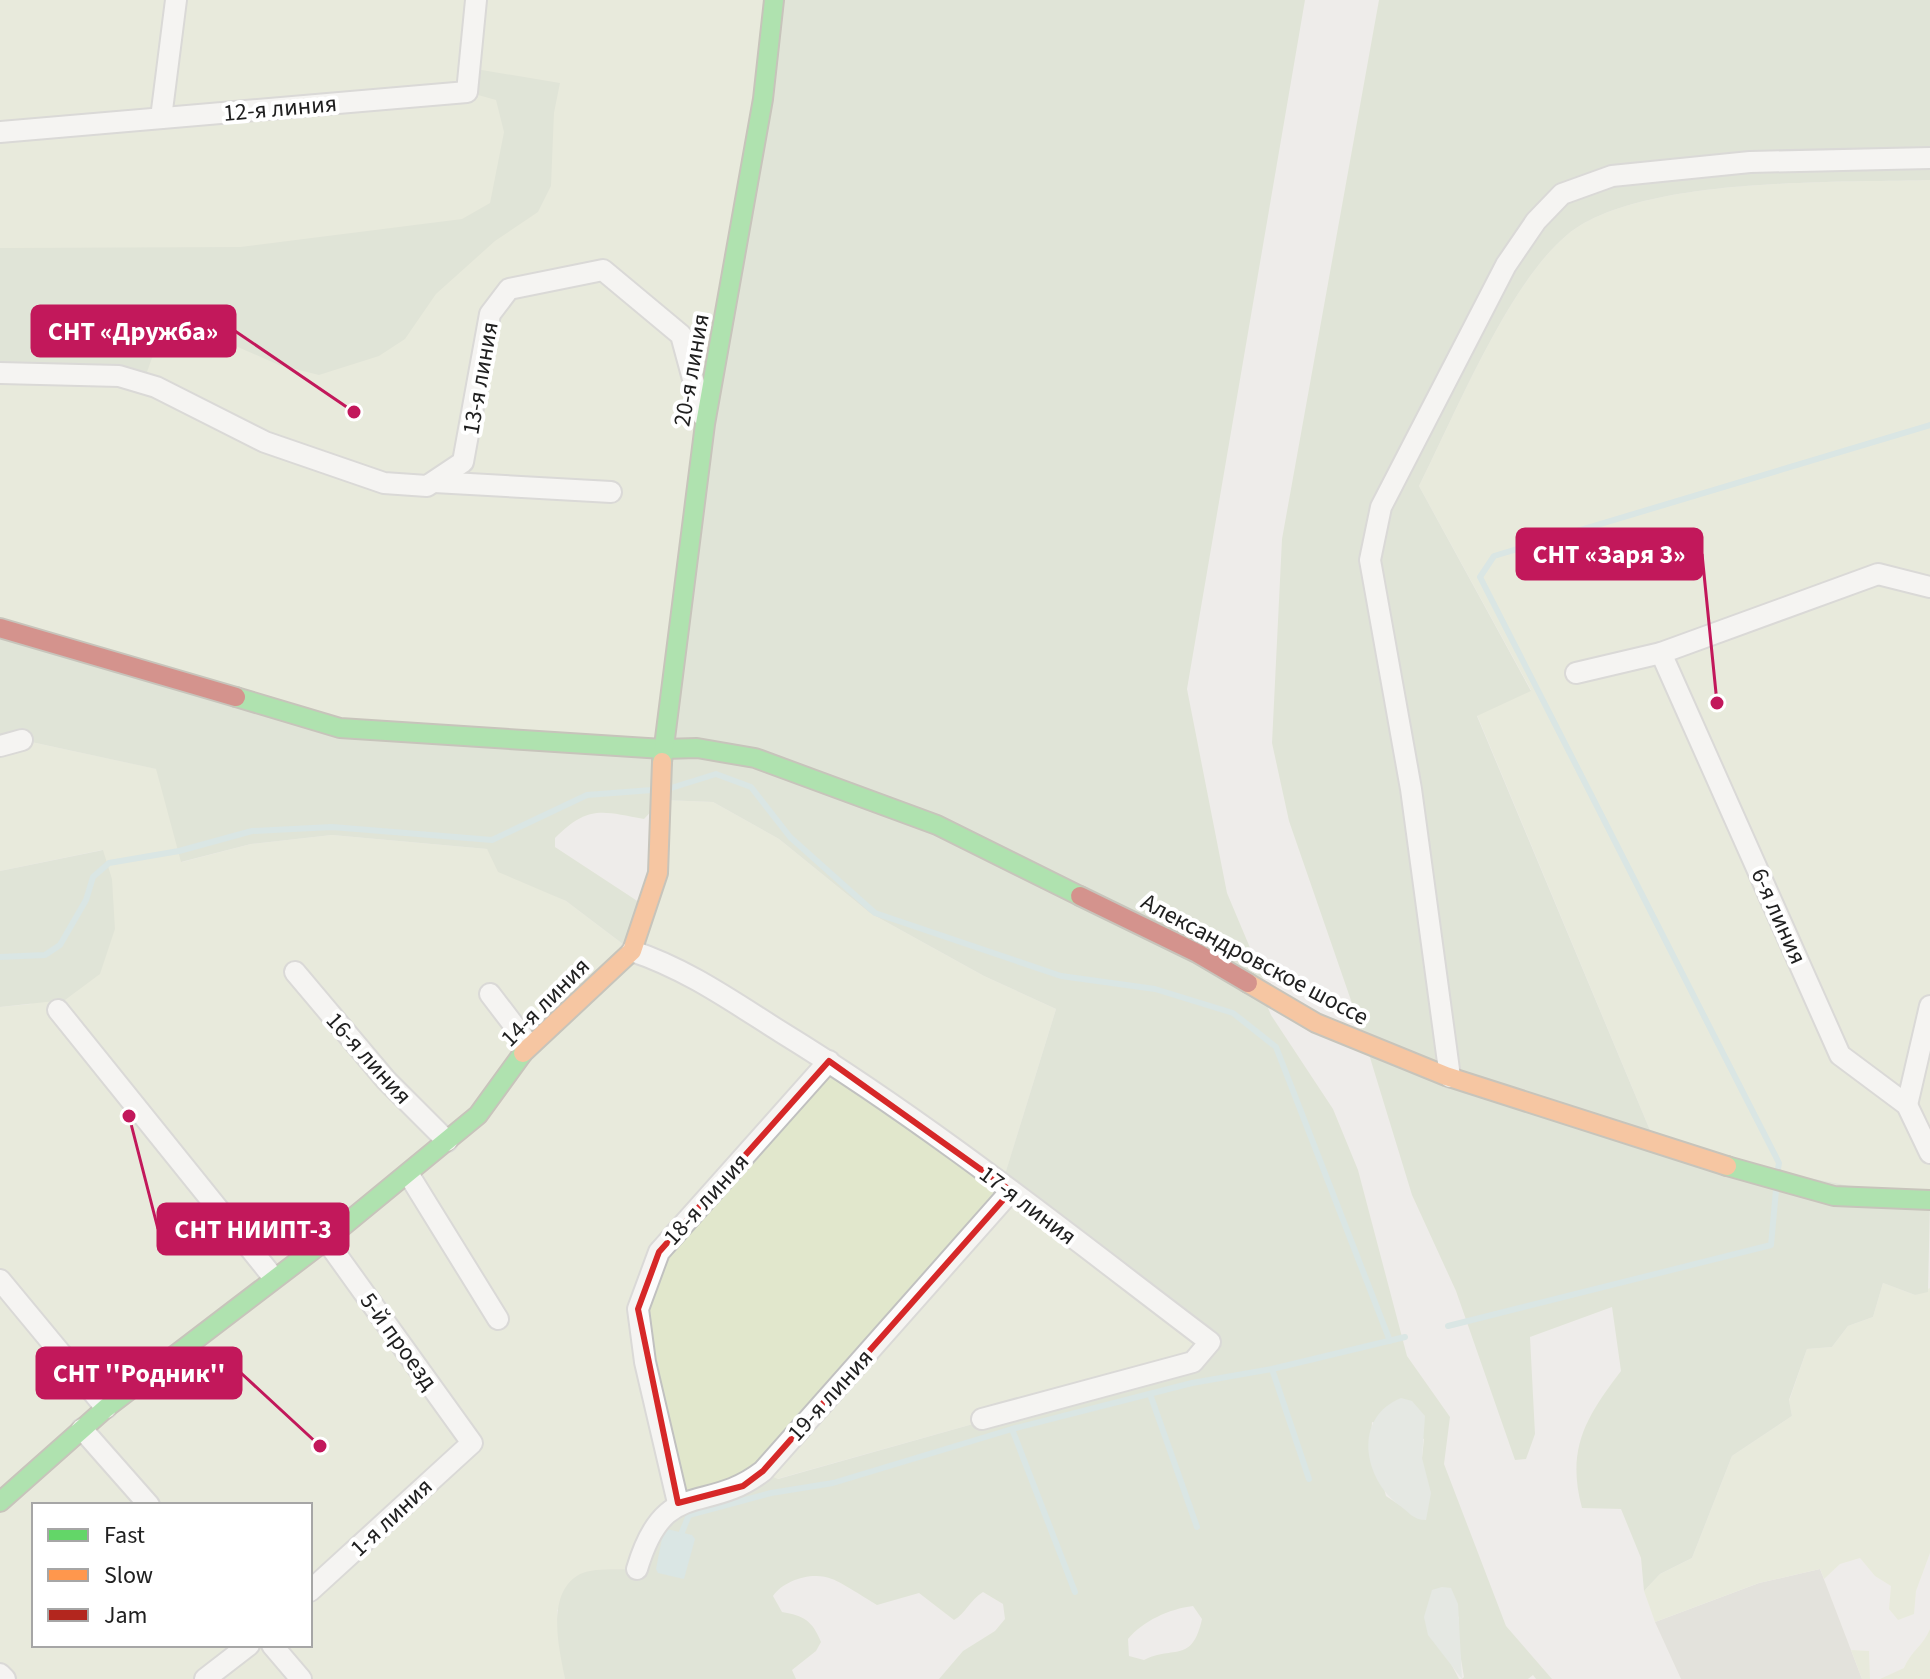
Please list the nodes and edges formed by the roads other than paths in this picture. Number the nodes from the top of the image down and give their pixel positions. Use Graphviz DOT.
graph roads {
  1 [pos="176,0"];
  2 [pos="476,0"];
  3 [pos="774,0"];
  4 [pos="161,118"];
  5 [pos="0,132"];
  6 [pos="1930,158"];
  7 [pos="0,373"];
  8 [pos="705,424"];
  9 [pos="434,482"];
  10 [pos="611,492"];
  11 [pos="1930,587"];
  12 [pos="0,628"];
  13 [pos="1661,653"];
  14 [pos="1576,673"];
  15 [pos="22,740"];
  16 [pos="0,746"];
  17 [pos="663,749"];
  18 [pos="632,951"];
  19 [pos="295,972"];
  20 [pos="490,994"];
  21 [pos="1930,1006"];
  22 [pos="58,1010"];
  23 [pos="529,1045"];
  24 [pos="829,1061"];
  25 [pos="1450,1077"];
  26 [pos="1907,1105"];
  27 [pos="447,1141"];
  28 [pos="1930,1153"];
  29 [pos="409,1175"];
  30 [pos="1011,1191"];
  31 [pos="1930,1200"];
  32 [pos="334,1234"];
  33 [pos="273,1277"];
  34 [pos="0,1280"];
  35 [pos="498,1319"];
  36 [pos="106,1408"];
  37 [pos="982,1419"];
  38 [pos="82,1429"];
  39 [pos="472,1443"];
  40 [pos="0,1502"];
  41 [pos="147,1503"];
  42 [pos="678,1503"];
  43 [pos="637,1569"];
  44 [pos="312,1589"];
  45 [pos="246,1647"];
  46 [pos="274,1647"];
  47 [pos="0,1674"];
  48 [pos="5,1679"];
  49 [pos="205,1679"];
  50 [pos="301,1679"];
  1 -- 4 [label="street"];
  2 -- 4 [label="street, 12-я линия"];
  3 -- 8 [label="street, 20-я линия"];
  4 -- 5 [label="street, 12-я линия"];
  6 -- 25 [label="street"];
  7 -- 9 [label="street"];
  8 -- 9 [label="street, 13-я линия"];
  8 -- 17 [label="street, 20-я линия"];
  9 -- 10 [label="street"];
  11 -- 13 [label="street"];
  12 -- 17 [label="street, Александровское шоссе"];
  13 -- 14 [label="street"];
  13 -- 26 [label="street, 6-я линия"];
  15 -- 16 [label="street"];
  17 -- 18 [label="street, 14-я линия"];
  17 -- 25 [label="street, Александровское шоссе"];
  18 -- 23 [label="street, 14-я линия"];
  18 -- 24 [label="street, 17-я линия"];
  19 -- 27 [label="street, 16-я линия"];
  20 -- 23 [label="street"];
  21 -- 26 [label="street"];
  22 -- 33 [label="street"];
  23 -- 27 [label="street, 14-я линия"];
  24 -- 30 [label="street, 17-я линия"];
  24 -- 42 [label="street, 18-я линия"];
  25 -- 31 [label="street, Александровское шоссе"];
  26 -- 28 [label="street, 6-я линия"];
  27 -- 29 [label="street, 14-я линия"];
  29 -- 32 [label="street, 14-я линия"];
  29 -- 35 [label="street"];
  30 -- 37 [label="street, 17-я линия"];
  30 -- 42 [label="street, 19-я линия"];
  32 -- 33 [label="street, 14-я линия"];
  32 -- 39 [label="street, 5-й проезд"];
  33 -- 36 [label="street, 14-я линия"];
  34 -- 36 [label="street"];
  36 -- 38 [label="street, 14-я линия"];
  38 -- 40 [label="street, 14-я линия"];
  38 -- 41 [label="street"];
  39 -- 44 [label="street, 1-я линия"];
  42 -- 43 [label="street"];
  45 -- 49 [label="street"];
  46 -- 50 [label="street"];
  47 -- 48 [label="street"];
}
